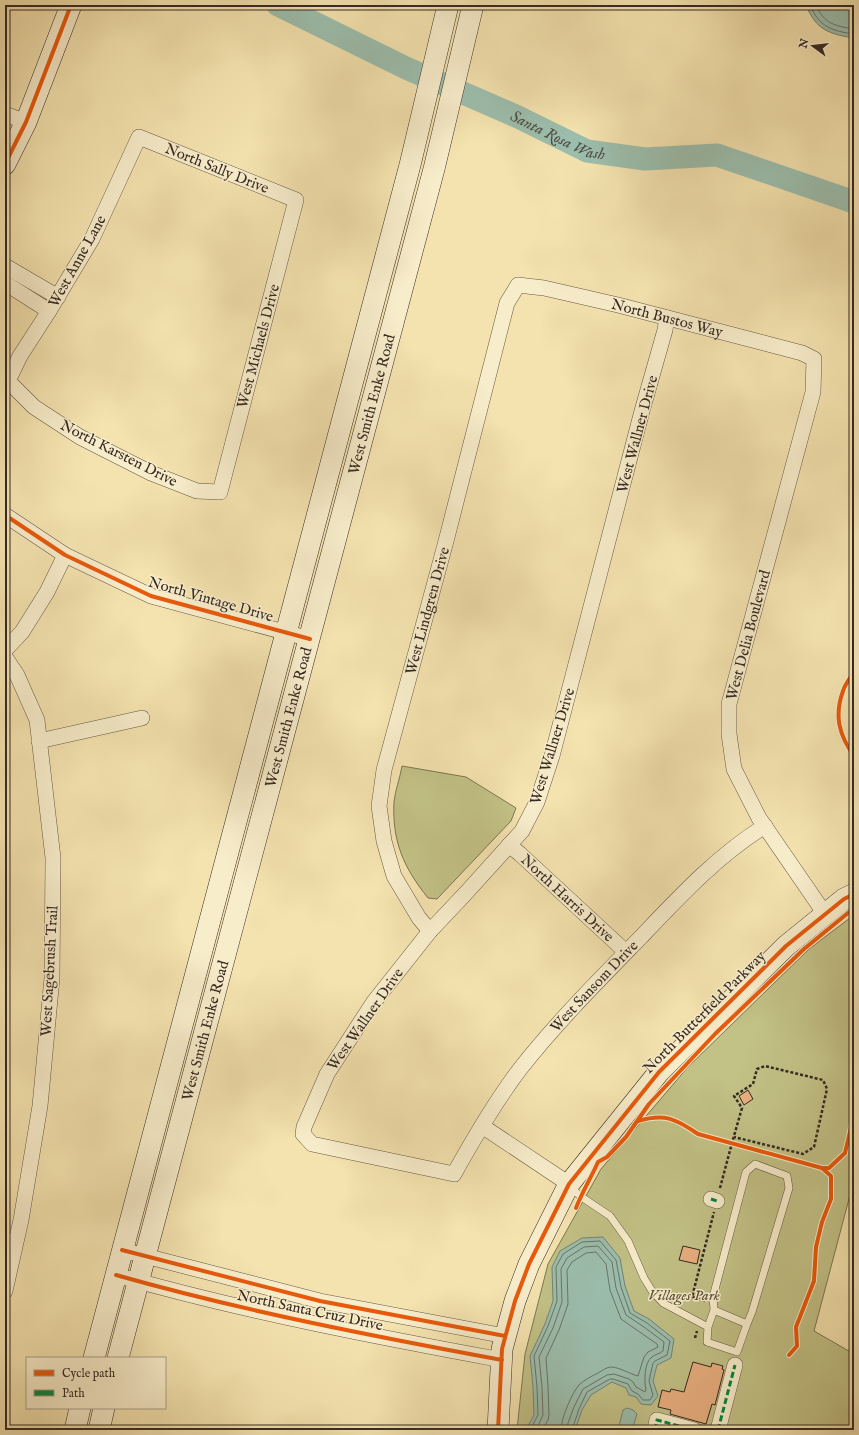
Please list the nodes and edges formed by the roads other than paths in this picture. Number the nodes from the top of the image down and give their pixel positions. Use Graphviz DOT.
graph roads {
  1 [pos="71,5"];
  2 [pos="448,5"];
  3 [pos="473,5"];
  4 [pos="5,114"];
  5 [pos="26,122"];
  6 [pos="139,137"];
  7 [pos="5,164"];
  8 [pos="296,200"];
  9 [pos="5,266"];
  10 [pos="5,283"];
  11 [pos="518,285"];
  12 [pos="58,297"];
  13 [pos="49,311"];
  14 [pos="667,318"];
  15 [pos="814,359"];
  16 [pos="8,381"];
  17 [pos="220,492"];
  18 [pos="5,514"];
  19 [pos="65,555"];
  20 [pos="286,633"];
  21 [pos="310,639"];
  22 [pos="5,650"];
  23 [pos="5,657"];
  24 [pos="142,718"];
  25 [pos="39,741"];
  26 [pos="765,826"];
  27 [pos="509,845"];
  28 [pos="854,894"];
  29 [pos="825,914"];
  30 [pos="430,931"];
  31 [pos="626,952"];
  32 [pos="482,1126"];
  33 [pos="454,1174"];
  34 [pos="569,1184"];
  35 [pos="122,1250"];
  36 [pos="145,1255"];
  37 [pos="116,1276"];
  38 [pos="137,1282"];
  39 [pos="5,1291"];
  40 [pos="714,1310"];
  41 [pos="747,1324"];
  42 [pos="708,1328"];
  43 [pos="505,1336"];
  44 [pos="94,1357"];
  45 [pos="118,1357"];
  46 [pos="502,1360"];
  47 [pos="735,1365"];
  48 [pos="80,1409"];
  49 [pos="104,1409"];
  50 [pos="74,1430"];
  51 [pos="99,1430"];
  52 [pos="498,1430"];
  53 [pos="655,1430"];
  54 [pos="694,1430"];
  55 [pos="718,1430"];
  1 -- 5 [label="street"];
  2 -- 20 [label="street, West Smith Enke Road"];
  3 -- 21 [label="street, West Smith Enke Road"];
  4 -- 5 [label="street"];
  5 -- 7 [label="street"];
  6 -- 8 [label="street, North Sally Drive"];
  6 -- 12 [label="street, West Anne Lane"];
  8 -- 17 [label="street, West Michaels Drive"];
  9 -- 12 [label="street"];
  10 -- 13 [label="street"];
  11 -- 14 [label="street, North Bustos Way"];
  11 -- 30 [label="street, West Lindgren Drive"];
  12 -- 13 [label="street, West Anne Lane"];
  13 -- 16 [label="street, West Anne Lane"];
  14 -- 15 [label="street, North Bustos Way"];
  14 -- 27 [label="street, West Wallner Drive"];
  15 -- 26 [label="street, West Delia Boulevard"];
  16 -- 17 [label="street, North Karsten Drive"];
  18 -- 19 [label="street, North Vintage Drive"];
  19 -- 20 [label="street, North Vintage Drive"];
  19 -- 22 [label="street"];
  20 -- 21 [label="street, North Vintage Drive"];
  20 -- 35 [label="street, West Smith Enke Road"];
  21 -- 36 [label="street, West Smith Enke Road"];
  23 -- 25 [label="street, West Sagebrush Trail"];
  24 -- 25 [label="street"];
  25 -- 39 [label="street, West Sagebrush Trail"];
  26 -- 29 [label="street, West Delia Boulevard"];
  26 -- 31 [label="street, West Sansom Drive"];
  27 -- 30 [label="street, West Wallner Drive"];
  27 -- 31 [label="street, North Harris Drive"];
  28 -- 29 [label="street, North Butterfield Parkway"];
  29 -- 34 [label="street, North Butterfield Parkway"];
  30 -- 33 [label="street, West Wallner Drive"];
  31 -- 32 [label="street, West Sansom Drive"];
  32 -- 33 [label="street, West Sansom Drive"];
  32 -- 34 [label="street"];
  34 -- 42 [label="lane"];
  34 -- 43 [label="street, North Butterfield Parkway"];
  35 -- 36 [label="street, North Santa Cruz Drive"];
  35 -- 37 [label="street, West Smith Enke Road"];
  36 -- 38 [label="street, West Smith Enke Road"];
  36 -- 43 [label="street, North Santa Cruz Drive"];
  37 -- 38 [label="street, North Santa Cruz Drive"];
  37 -- 44 [label="street, West Smith Enke Road"];
  38 -- 45 [label="street, West Smith Enke Road"];
  38 -- 46 [label="street, North Santa Cruz Drive"];
  40 -- 41 [label="lane"];
  40 -- 41 [label="lane"];
  40 -- 42 [label="lane"];
  41 -- 42 [label="lane"];
  43 -- 46 [label="street, North Butterfield Parkway"];
  46 -- 52 [label="street, North Butterfield Parkway"];
  47 -- 55 [label="street"];
  48 -- 50 [label="street"];
  49 -- 51 [label="street"];
  53 -- 54 [label="street"];
}
